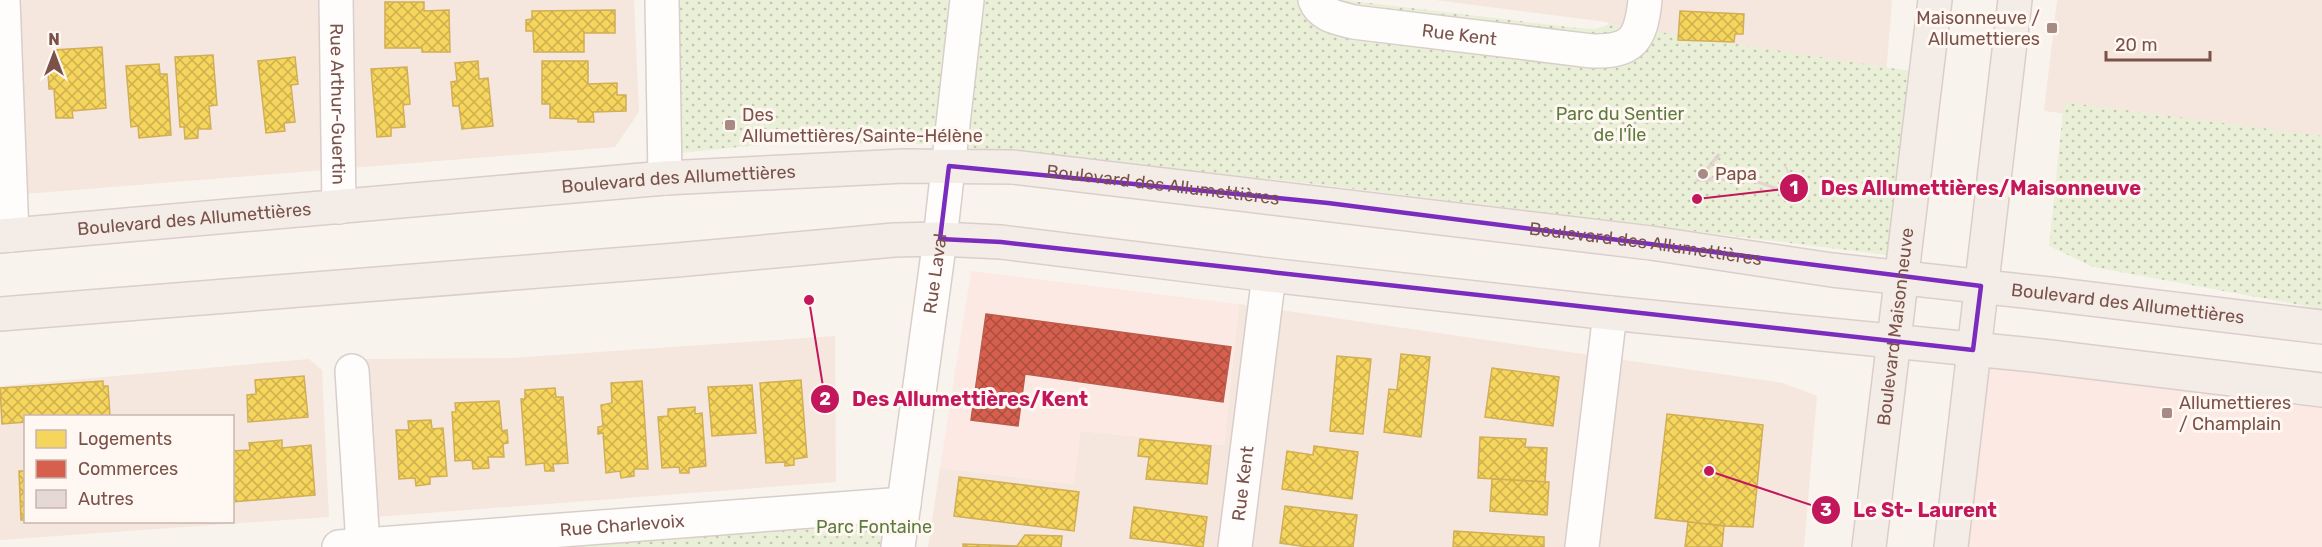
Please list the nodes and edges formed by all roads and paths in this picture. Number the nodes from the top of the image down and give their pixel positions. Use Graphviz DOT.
graph roads {
  1 [pos="3,0"];
  2 [pos="336,0"];
  3 [pos="662,0"];
  4 [pos="967,0"];
  5 [pos="1315,0"];
  6 [pos="1645,0"];
  7 [pos="1935,0"];
  8 [pos="2015,0"];
  9 [pos="949,166"];
  10 [pos="665,178"];
  11 [pos="339,207"];
  12 [pos="6,235"];
  13 [pos="940,239"];
  14 [pos="1269,275"];
  15 [pos="1903,277"];
  16 [pos="1981,286"];
  17 [pos="1610,313"];
  18 [pos="0,314"];
  19 [pos="2322,327"];
  20 [pos="1895,342"];
  21 [pos="1973,350"];
  22 [pos="352,371"];
  23 [pos="2322,390"];
  24 [pos="904,504"];
  25 [pos="351,546"];
  26 [pos="898,547"];
  27 [pos="1235,547"];
  28 [pos="1582,547"];
  29 [pos="1869,547"];
  30 [pos="1951,547"];
  1 -- 12 [label="street"];
  2 -- 11 [label="street, Rue Arthur-Guertin"];
  3 -- 10 [label="street"];
  4 -- 9 [label="street, Rue Laval"];
  5 -- 6 [label="street, Rue Kent"];
  7 -- 15 [label="main road, Boulevard Maisonneuve"];
  8 -- 16 [label="main road"];
  9 -- 10 [label="main road, Boulevard des Allumettières"];
  9 -- 13 [label="street, Rue Laval"];
  9 -- 15 [label="main road, Boulevard des Allumettières"];
  10 -- 11 [label="main road, Boulevard des Allumettières"];
  11 -- 12 [label="main road, Boulevard des Allumettières"];
  13 -- 14 [label="main road"];
  13 -- 18 [label="main road"];
  13 -- 24 [label="street, Rue Laval"];
  14 -- 17 [label="main road"];
  14 -- 27 [label="street, Rue Kent"];
  15 -- 16 [label="main road, Boulevard des Allumettières"];
  15 -- 20 [label="main road, Boulevard Maisonneuve"];
  16 -- 19 [label="main road, Boulevard des Allumettières"];
  16 -- 21 [label="main road"];
  17 -- 20 [label="main road"];
  17 -- 28 [label="street"];
  20 -- 21 [label="main road"];
  20 -- 29 [label="main road, Boulevard Maisonneuve"];
  21 -- 23 [label="main road"];
  21 -- 30 [label="main road"];
  22 -- 25 [label="street"];
  24 -- 25 [label="street, Rue Charlevoix"];
  24 -- 26 [label="street, Rue Laval"];
}
